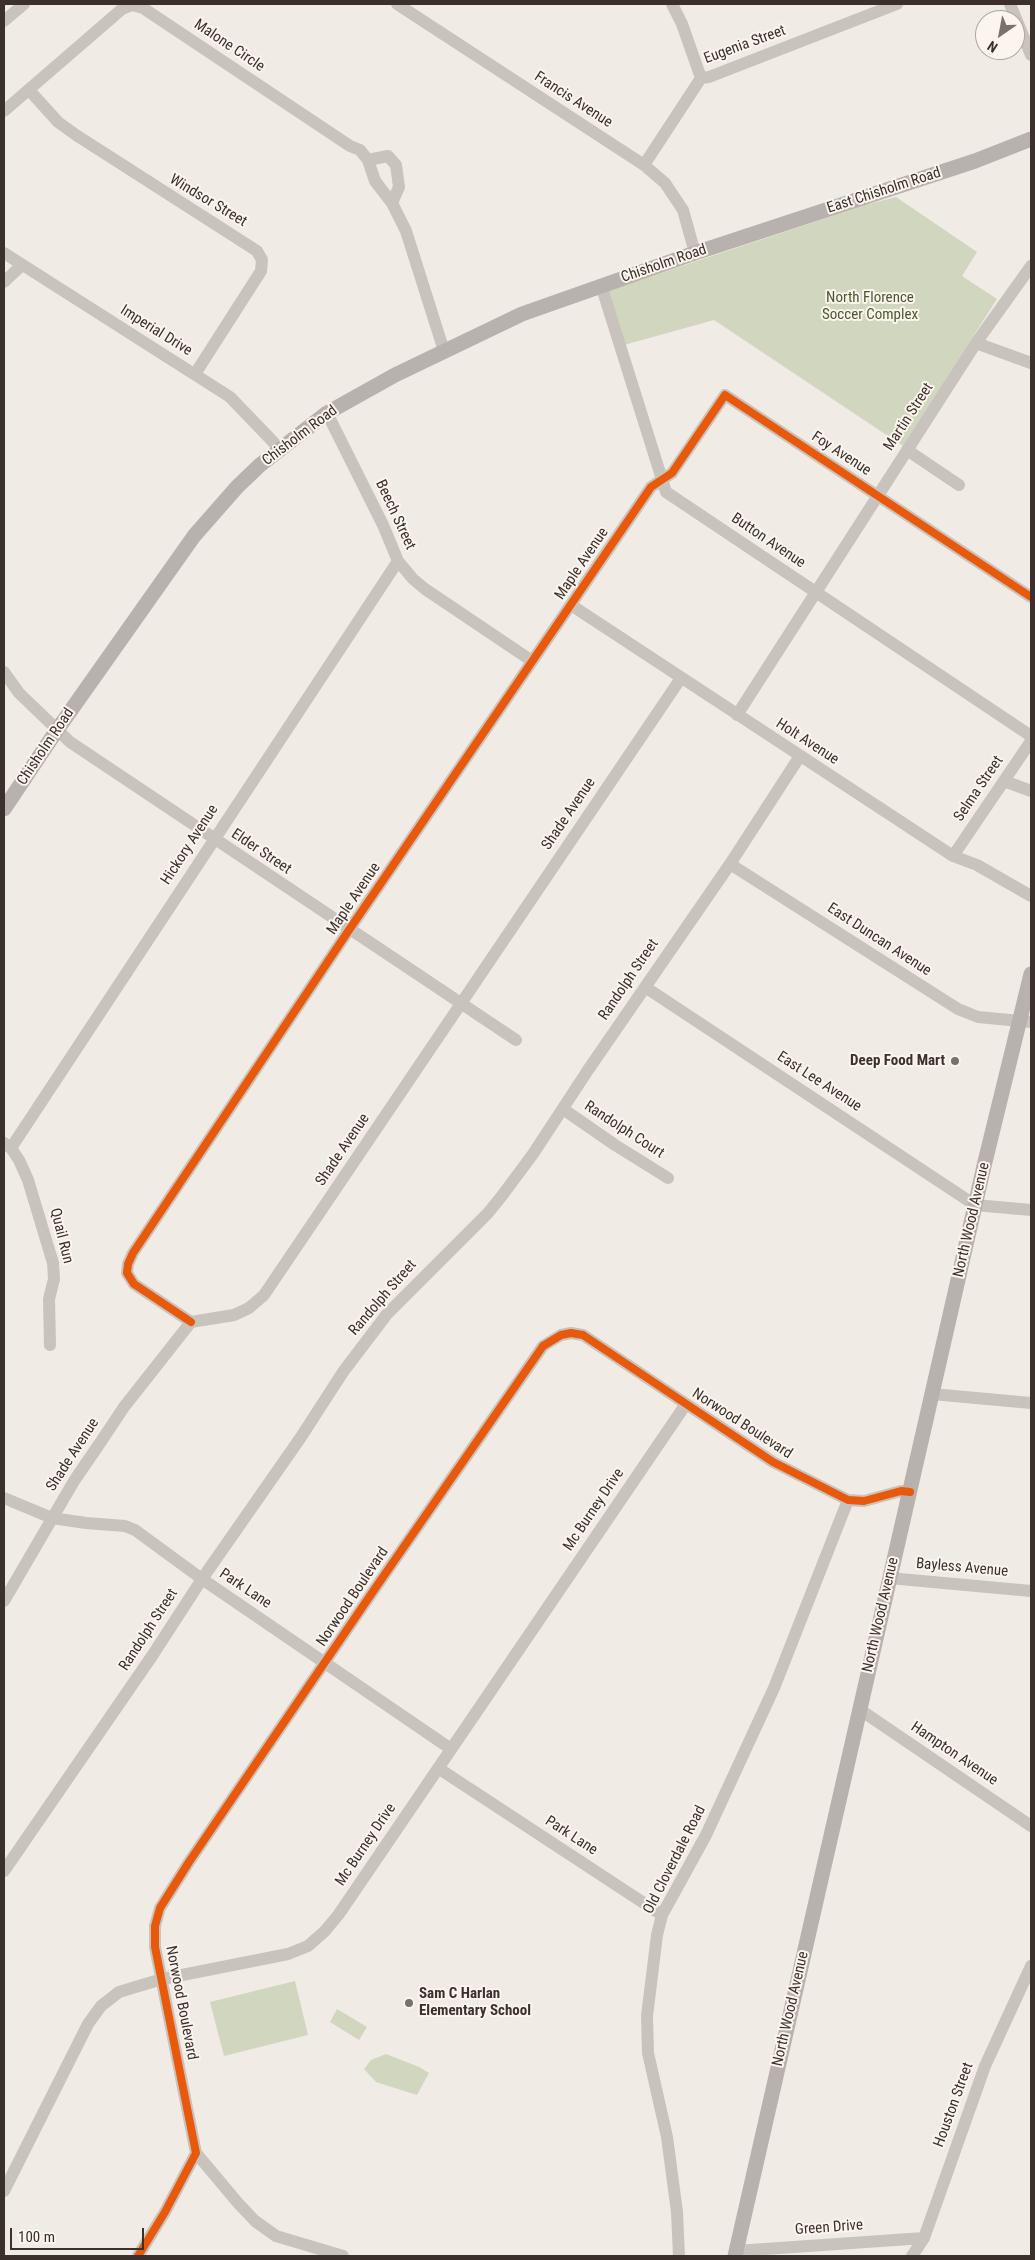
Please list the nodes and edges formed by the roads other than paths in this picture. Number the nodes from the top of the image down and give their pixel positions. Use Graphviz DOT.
graph roads {
  1 [pos="24,4"];
  2 [pos="397,4"];
  3 [pos="672,4"];
  4 [pos="898,4"];
  5 [pos="1010,4"];
  6 [pos="4,21"];
  7 [pos="1031,55"];
  8 [pos="701,78"];
  9 [pos="30,91"];
  10 [pos="4,111"];
  11 [pos="1031,139"];
  12 [pos="368,160"];
  13 [pos="644,165"];
  14 [pos="392,203"];
  15 [pos="735,240"];
  16 [pos="695,252"];
  17 [pos="4,253"];
  18 [pos="22,265"];
  19 [pos="1031,266"];
  20 [pos="4,282"];
  21 [pos="601,285"];
  22 [pos="976,343"];
  23 [pos="444,352"];
  24 [pos="1031,363"];
  25 [pos="195,374"];
  26 [pos="327,413"];
  27 [pos="280,448"];
  28 [pos="907,450"];
  29 [pos="661,480"];
  30 [pos="959,485"];
  31 [pos="878,494"];
  32 [pos="398,561"];
  33 [pos="815,592"];
  34 [pos="1031,597"];
  35 [pos="571,605"];
  36 [pos="532,661"];
  37 [pos="4,672"];
  38 [pos="681,678"];
  39 [pos="737,715"];
  40 [pos="57,730"];
  41 [pos="1031,736"];
  42 [pos="1031,741"];
  43 [pos="800,756"];
  44 [pos="1004,781"];
  45 [pos="1031,791"];
  46 [pos="4,809"];
  47 [pos="213,839"];
  48 [pos="954,856"];
  49 [pos="730,864"];
  50 [pos="1031,896"];
  51 [pos="349,930"];
  52 [pos="1031,974"];
  53 [pos="645,987"];
  54 [pos="462,1004"];
  55 [pos="1025,1022"];
  56 [pos="516,1040"];
  57 [pos="563,1109"];
  58 [pos="7,1145"];
  59 [pos="668,1178"];
  60 [pos="976,1205"];
  61 [pos="1031,1210"];
  62 [pos="191,1322"];
  63 [pos="50,1345"];
  64 [pos="932,1394"];
  65 [pos="1031,1403"];
  66 [pos="686,1404"];
  67 [pos="910,1492"];
  68 [pos="4,1498"];
  69 [pos="848,1500"];
  70 [pos="52,1518"];
  71 [pos="889,1578"];
  72 [pos="202,1579"];
  73 [pos="1031,1591"];
  74 [pos="4,1601"];
  75 [pos="325,1662"];
  76 [pos="859,1709"];
  77 [pos="451,1749"];
  78 [pos="438,1768"];
  79 [pos="1031,1826"];
  80 [pos="4,1871"];
  81 [pos="662,1915"];
  82 [pos="1031,1966"];
  83 [pos="162,1979"];
  84 [pos="196,2153"];
  85 [pos="4,2191"];
  86 [pos="924,2238"];
  87 [pos="736,2254"];
  88 [pos="138,2256"];
  89 [pos="343,2256"];
  90 [pos="679,2256"];
  91 [pos="912,2256"];
  1 -- 6 [label="street"];
  2 -- 13 [label="street, Francis Avenue"];
  3 -- 8 [label="street"];
  4 -- 8 [label="street, Eugenia Street"];
  5 -- 7 [label="street"];
  8 -- 13 [label="street, Eugenia Street"];
  9 -- 10 [label="street, Malone Circle"];
  9 -- 12 [label="street, Malone Circle"];
  9 -- 25 [label="street, Windsor Street"];
  11 -- 15 [label="main road, East Chisholm Road"];
  12 -- 14 [label="street, Malone Circle"];
  12 -- 14 [label="street"];
  13 -- 16 [label="street, Francis Avenue"];
  14 -- 23 [label="street, Malone Circle"];
  15 -- 16 [label="main road, Chisholm Road"];
  16 -- 21 [label="main road, Chisholm Road"];
  17 -- 18 [label="street, Imperial Drive"];
  18 -- 20 [label="street"];
  18 -- 25 [label="street, Imperial Drive"];
  19 -- 22 [label="street, Martin Street"];
  21 -- 23 [label="main road, Chisholm Road"];
  21 -- 29 [label="street, Button Avenue"];
  22 -- 24 [label="street"];
  22 -- 28 [label="street, Martin Street"];
  23 -- 26 [label="main road, Chisholm Road"];
  25 -- 27 [label="street, Imperial Drive"];
  26 -- 27 [label="main road, Chisholm Road"];
  26 -- 32 [label="street, Beech Street"];
  27 -- 40 [label="main road, Chisholm Road"];
  28 -- 30 [label="street"];
  28 -- 31 [label="street, Martin Street"];
  29 -- 31 [label="street, Foy Avenue"];
  29 -- 33 [label="street, Button Avenue"];
  29 -- 35 [label="street, Maple Avenue"];
  31 -- 33 [label="street, Martin Street"];
  31 -- 34 [label="street, Foy Avenue"];
  32 -- 36 [label="street, Beech Street"];
  32 -- 47 [label="street, Hickory Avenue"];
  33 -- 39 [label="street, Martin Street"];
  33 -- 41 [label="street, Button Avenue"];
  35 -- 36 [label="street, Maple Avenue"];
  35 -- 38 [label="street, Holt Avenue"];
  36 -- 51 [label="street, Maple Avenue"];
  37 -- 40 [label="street, Elder Street"];
  38 -- 39 [label="street, Holt Avenue"];
  38 -- 54 [label="street, Shade Avenue"];
  39 -- 43 [label="street, Holt Avenue"];
  40 -- 46 [label="main road, Chisholm Road"];
  40 -- 47 [label="street, Elder Street"];
  42 -- 44 [label="street, Selma Street"];
  43 -- 48 [label="street, Holt Avenue"];
  43 -- 49 [label="street, Randolph Street"];
  44 -- 45 [label="street"];
  44 -- 48 [label="street, Selma Street"];
  47 -- 51 [label="street, Elder Street"];
  47 -- 58 [label="street, Hickory Avenue"];
  48 -- 50 [label="street, Holt Avenue"];
  49 -- 53 [label="street, Randolph Street"];
  49 -- 55 [label="street, East Duncan Avenue"];
  51 -- 54 [label="street, Elder Street"];
  51 -- 62 [label="street, Maple Avenue"];
  52 -- 55 [label="main road, North Wood Avenue"];
  53 -- 57 [label="street, Randolph Street"];
  53 -- 60 [label="street, East Lee Avenue"];
  54 -- 56 [label="street, Elder Street"];
  54 -- 62 [label="street, Shade Avenue"];
  55 -- 60 [label="main road, North Wood Avenue"];
  57 -- 59 [label="street, Randolph Court"];
  57 -- 72 [label="street, Randolph Street"];
  58 -- 63 [label="street, Quail Run"];
  60 -- 61 [label="street"];
  60 -- 64 [label="main road, North Wood Avenue"];
  62 -- 70 [label="street, Shade Avenue"];
  64 -- 65 [label="street"];
  64 -- 67 [label="main road, North Wood Avenue"];
  66 -- 69 [label="street, Norwood Boulevard"];
  66 -- 75 [label="street, Norwood Boulevard"];
  66 -- 77 [label="street, Mc Burney Drive"];
  67 -- 69 [label="street"];
  67 -- 71 [label="main road, North Wood Avenue"];
  68 -- 70 [label="street, Park Lane"];
  69 -- 81 [label="street, Old Cloverdale Road"];
  70 -- 72 [label="street, Park Lane"];
  70 -- 74 [label="street, Shade Avenue"];
  71 -- 73 [label="street, Bayless Avenue"];
  71 -- 76 [label="main road, North Wood Avenue"];
  72 -- 75 [label="street, Park Lane"];
  72 -- 80 [label="street, Randolph Street"];
  75 -- 77 [label="street, Park Lane"];
  75 -- 83 [label="street, Norwood Boulevard"];
  76 -- 79 [label="street, Hampton Avenue"];
  76 -- 87 [label="main road, North Wood Avenue"];
  77 -- 78 [label="street, Mc Burney Drive"];
  78 -- 81 [label="street, Park Lane"];
  78 -- 83 [label="street, Mc Burney Drive"];
  81 -- 90 [label="street, Old Cloverdale Road"];
  82 -- 86 [label="street, Houston Street"];
  83 -- 84 [label="street, Norwood Boulevard"];
  83 -- 85 [label="street, Mc Burney Drive"];
  84 -- 88 [label="street"];
  84 -- 89 [label="street"];
  86 -- 87 [label="street, Green Drive"];
  86 -- 91 [label="street, Houston Street"];
}
